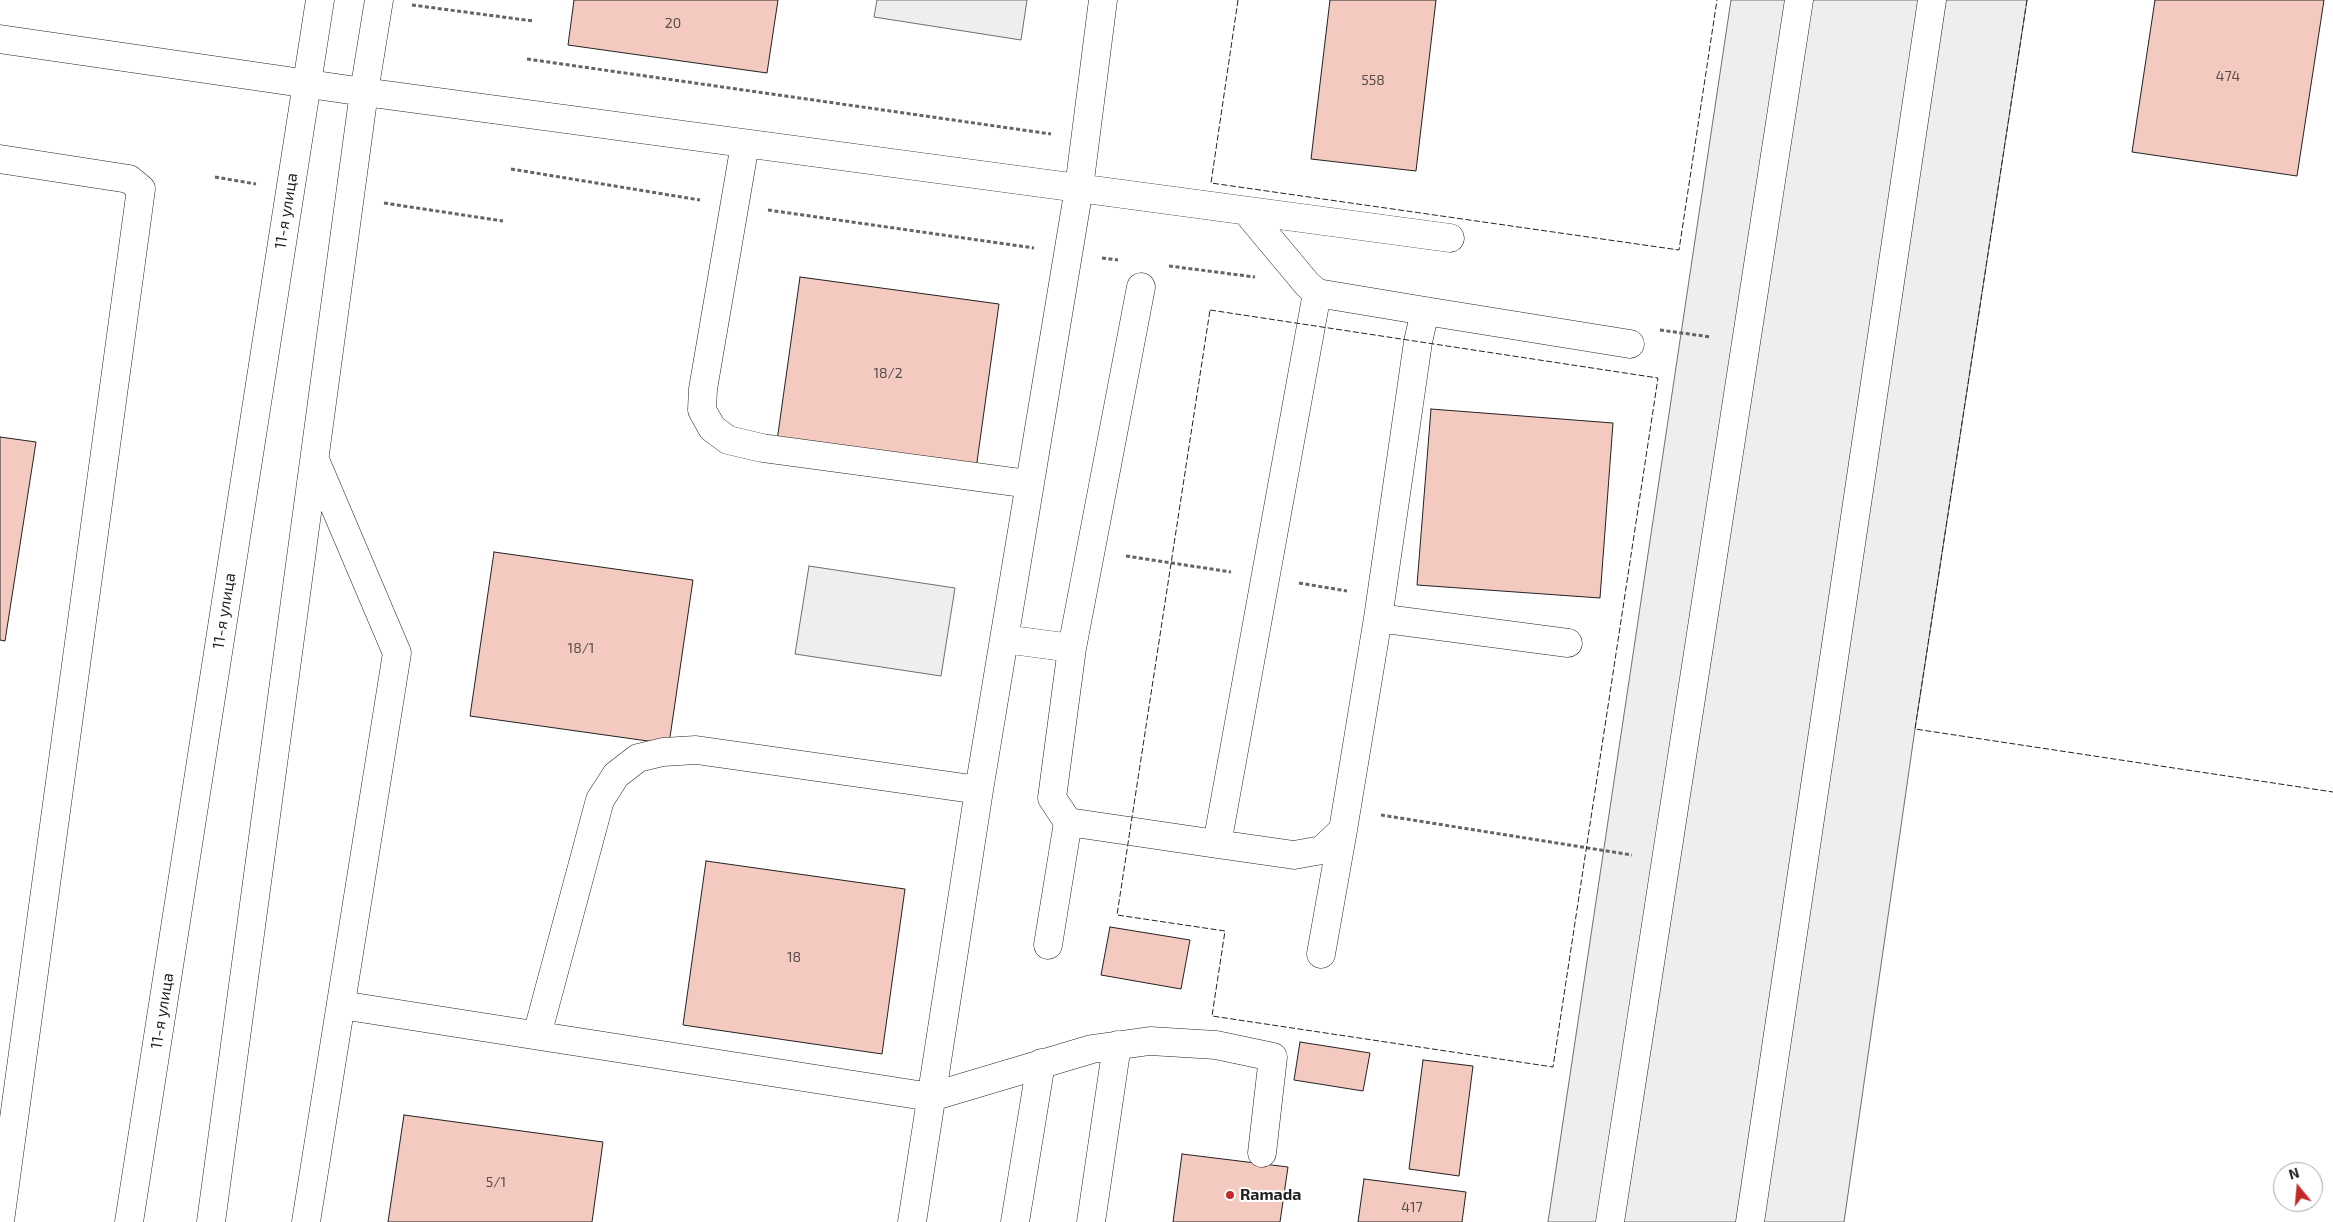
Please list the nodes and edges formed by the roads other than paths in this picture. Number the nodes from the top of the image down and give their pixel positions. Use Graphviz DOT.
graph roads {
  1 [pos="320,0"];
  2 [pos="1103,0"];
  3 [pos="1798,0"];
  4 [pos="1932,0"];
  5 [pos="379,1"];
  6 [pos="0,39"];
  7 [pos="307,83"];
  8 [pos="364,92"];
  9 [pos="745,144"];
  10 [pos="0,159"];
  11 [pos="1079,188"];
  12 [pos="1246,211"];
  13 [pos="1450,238"];
  14 [pos="1141,286"];
  15 [pos="1317,293"];
  16 [pos="1425,311"];
  17 [pos="1630,344"];
  18 [pos="314,459"];
  19 [pos="1029,484"];
  20 [pos="1378,618"];
  21 [pos="1004,639"];
  22 [pos="1568,643"];
  23 [pos="1072,648"];
  24 [pos="979,790"];
  25 [pos="1344,819"];
  26 [pos="1068,822"];
  27 [pos="1217,844"];
  28 [pos="1048,945"];
  29 [pos="1322,954"];
  30 [pos="341,1005"];
  31 [pos="536,1035"];
  32 [pos="1117,1046"];
  33 [pos="1040,1063"];
  34 [pos="931,1097"];
  35 [pos="1262,1153"];
  36 [pos="0,1221"];
  37 [pos="130,1222"];
  38 [pos="212,1222"];
  39 [pos="306,1222"];
  40 [pos="912,1222"];
  41 [pos="1015,1222"];
  42 [pos="1091,1222"];
  43 [pos="1610,1222"];
  44 [pos="1750,1222"];
  1 -- 7 [label="street, 11-я улица"];
  2 -- 11 [label="street"];
  3 -- 43 [label="street"];
  4 -- 44 [label="street"];
  5 -- 8 [label="street"];
  6 -- 7 [label="street"];
  7 -- 8 [label="street"];
  7 -- 37 [label="street, 11-я улица"];
  8 -- 9 [label="street"];
  8 -- 18 [label="street"];
  9 -- 11 [label="street"];
  9 -- 19 [label="street"];
  10 -- 36 [label="street"];
  11 -- 12 [label="street"];
  11 -- 19 [label="street"];
  12 -- 13 [label="street"];
  12 -- 15 [label="street"];
  14 -- 23 [label="street"];
  15 -- 16 [label="street"];
  15 -- 27 [label="street"];
  16 -- 17 [label="street"];
  16 -- 20 [label="street"];
  18 -- 30 [label="street"];
  18 -- 38 [label="street"];
  19 -- 21 [label="street"];
  20 -- 22 [label="street"];
  20 -- 25 [label="street"];
  21 -- 23 [label="street"];
  21 -- 24 [label="street"];
  23 -- 26 [label="street"];
  24 -- 31 [label="street"];
  24 -- 34 [label="street"];
  25 -- 27 [label="street"];
  25 -- 29 [label="street"];
  26 -- 27 [label="street"];
  26 -- 28 [label="street"];
  30 -- 31 [label="street"];
  30 -- 39 [label="street"];
  31 -- 34 [label="street"];
  32 -- 33 [label="street"];
  32 -- 35 [label="street"];
  32 -- 42 [label="street"];
  33 -- 34 [label="street"];
  33 -- 41 [label="street"];
  34 -- 40 [label="street"];
}
